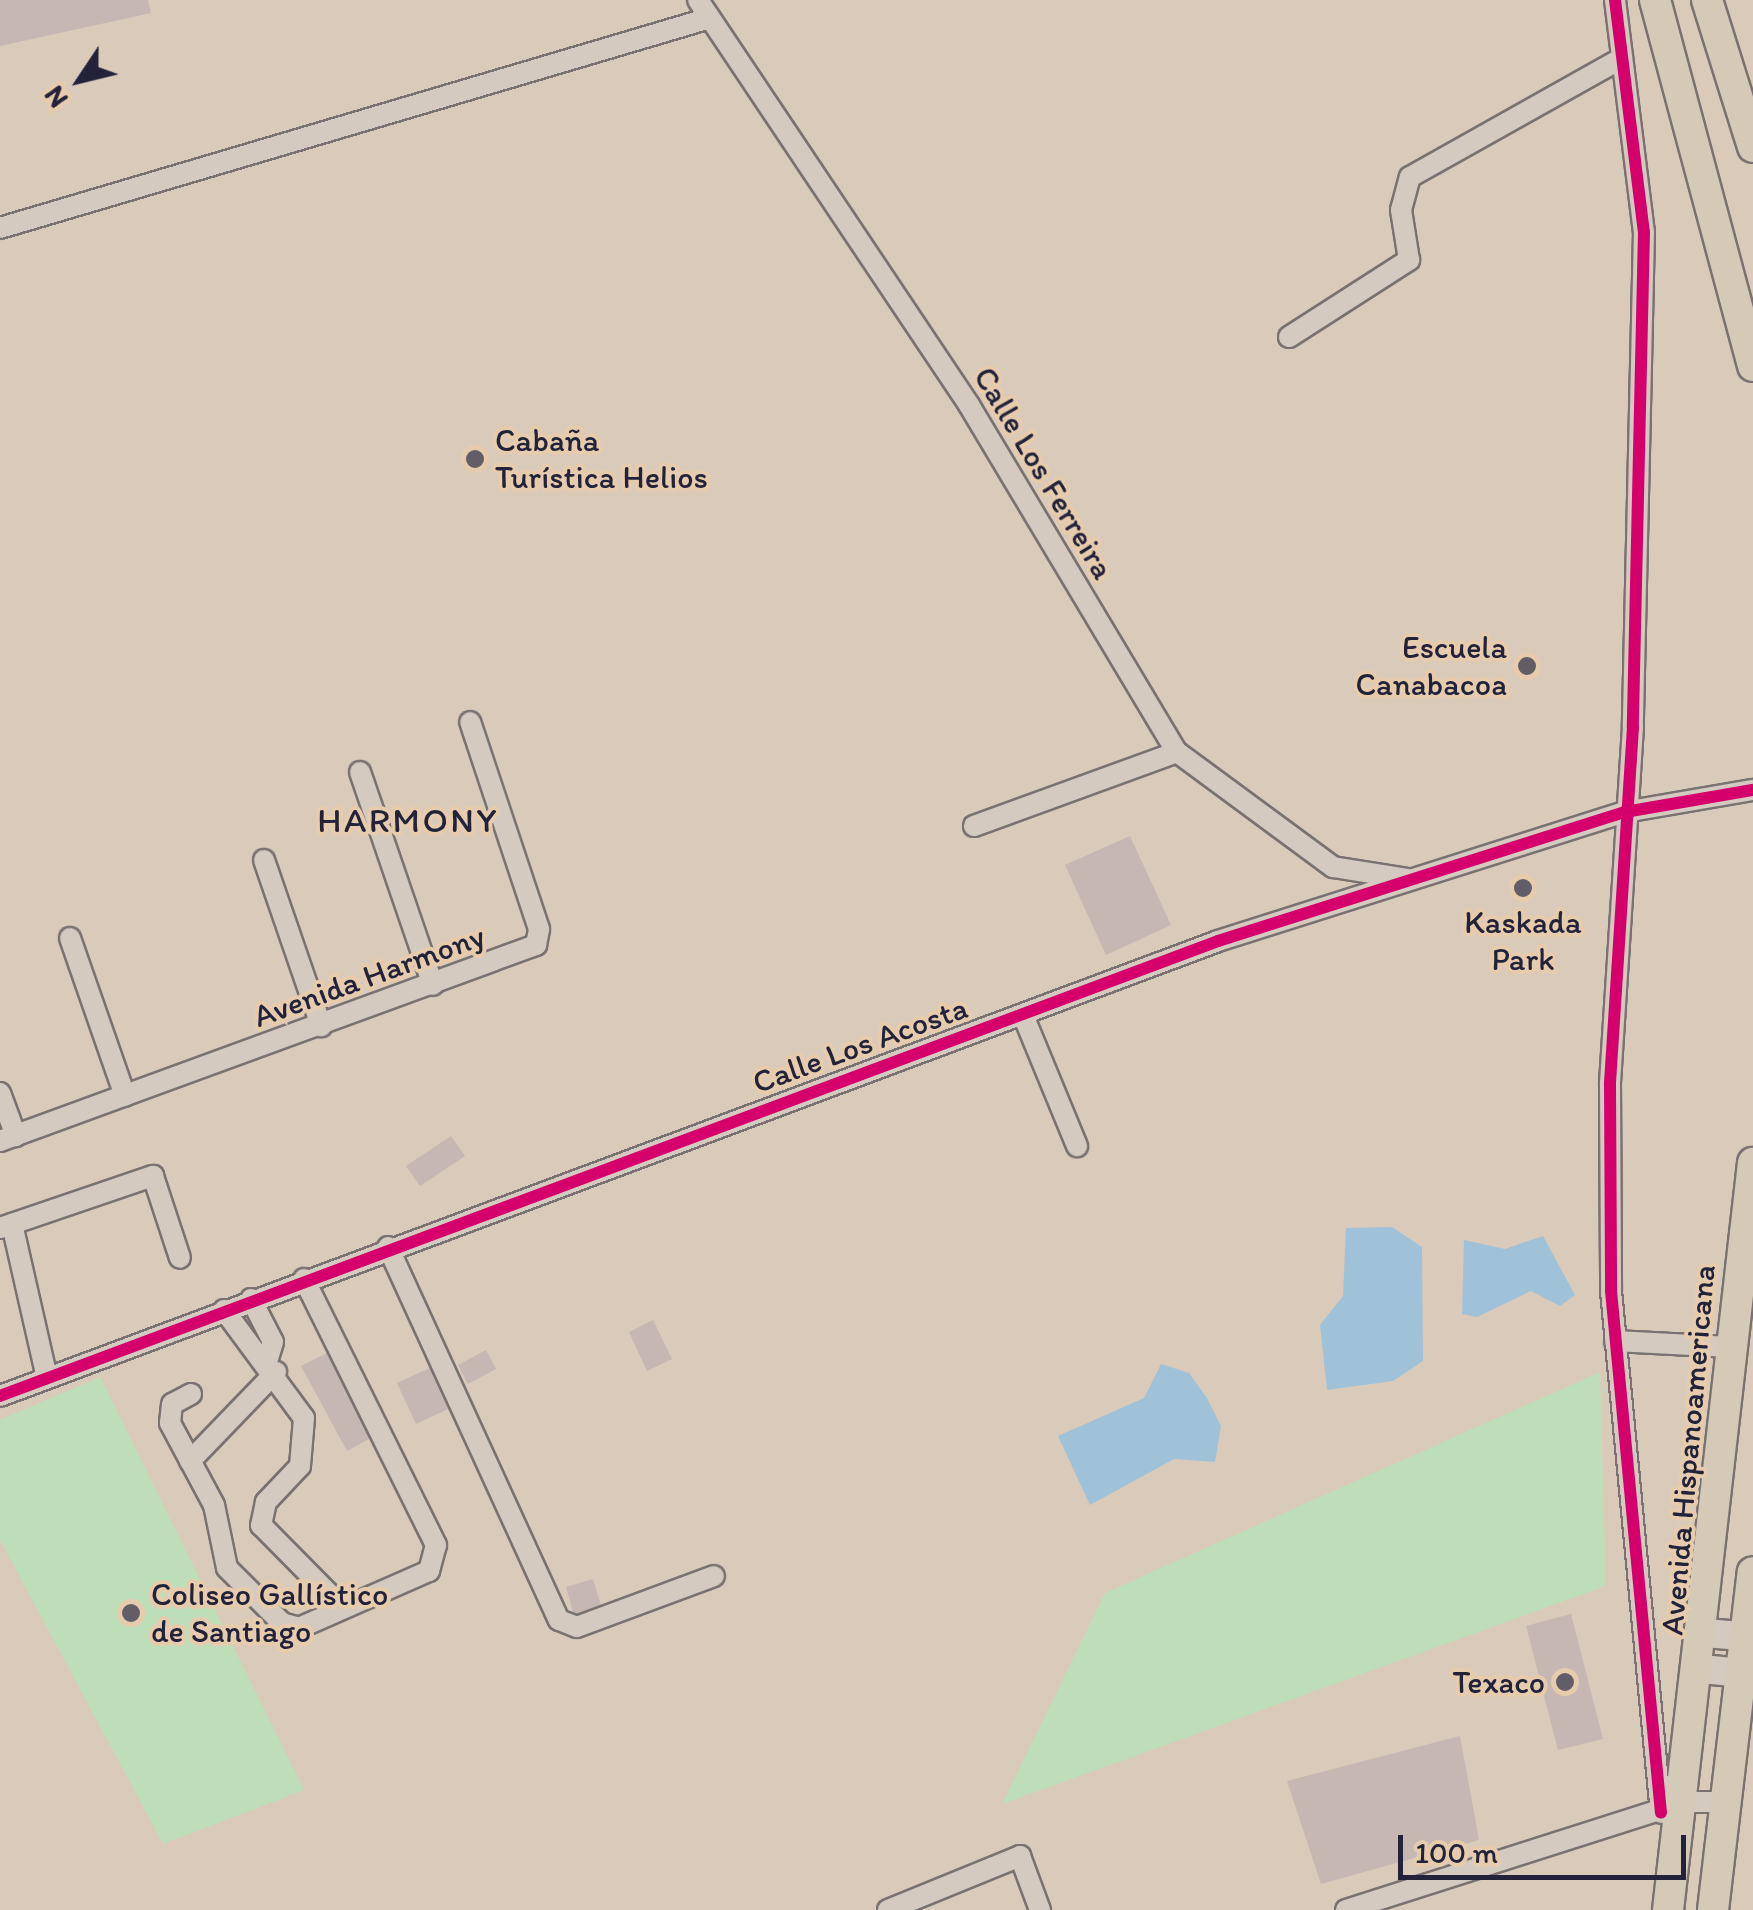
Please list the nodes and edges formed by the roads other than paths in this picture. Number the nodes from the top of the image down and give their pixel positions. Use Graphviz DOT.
graph roads {
  1 [pos="698,0"];
  2 [pos="1615,0"];
  3 [pos="1655,0"];
  4 [pos="1707,0"];
  5 [pos="710,18"];
  6 [pos="1622,58"];
  7 [pos="1753,148"];
  8 [pos="0,228"];
  9 [pos="1290,337"];
  10 [pos="1753,366"];
  11 [pos="470,722"];
  12 [pos="1177,752"];
  13 [pos="360,772"];
  14 [pos="1753,790"];
  15 [pos="1626,812"];
  16 [pos="974,826"];
  17 [pos="264,860"];
  18 [pos="1414,880"];
  19 [pos="70,938"];
  20 [pos="432,985"];
  21 [pos="1023,1015"];
  22 [pos="320,1026"];
  23 [pos="0,1093"];
  24 [pos="126,1096"];
  25 [pos="8,1138"];
  26 [pos="1077,1146"];
  27 [pos="1753,1163"];
  28 [pos="6,1226"];
  29 [pos="388,1247"];
  30 [pos="180,1258"];
  31 [pos="304,1279"];
  32 [pos="251,1299"];
  33 [pos="224,1310"];
  34 [pos="1615,1341"];
  35 [pos="1730,1347"];
  36 [pos="272,1365"];
  37 [pos="46,1378"];
  38 [pos="191,1394"];
  39 [pos="0,1396"];
  40 [pos="190,1460"];
  41 [pos="1753,1572"];
  42 [pos="714,1576"];
  43 [pos="342,1607"];
  44 [pos="1705,1632"];
  45 [pos="1750,1637"];
  46 [pos="1702,1669"];
  47 [pos="1749,1673"];
  48 [pos="1727,1802"];
  49 [pos="1673,1808"];
  50 [pos="888,1910"];
  51 [pos="1040,1910"];
  52 [pos="1346,1910"];
  53 [pos="1668,1910"];
  54 [pos="1713,1910"];
  1 -- 5 [label="street, Calle Los Ferreira"];
  2 -- 6 [label="street"];
  3 -- 10 [label="main road"];
  4 -- 7 [label="main road"];
  5 -- 8 [label="street"];
  5 -- 12 [label="street, Calle Los Ferreira"];
  6 -- 9 [label="street"];
  6 -- 15 [label="street"];
  11 -- 20 [label="street, Avenida Harmony"];
  12 -- 16 [label="street"];
  12 -- 18 [label="street, Calle Los Ferreira"];
  13 -- 20 [label="street"];
  14 -- 15 [label="street, Calle Los Acosta"];
  15 -- 18 [label="street, Calle Los Acosta"];
  15 -- 34 [label="street"];
  17 -- 22 [label="street"];
  18 -- 21 [label="street, Calle Los Acosta"];
  19 -- 24 [label="street"];
  20 -- 22 [label="street, Avenida Harmony"];
  21 -- 26 [label="street"];
  21 -- 29 [label="street, Calle Los Acosta"];
  22 -- 24 [label="street, Avenida Harmony"];
  23 -- 25 [label="street"];
  24 -- 25 [label="street, Avenida Harmony"];
  27 -- 35 [label="main road, Avenida Hispanoamericana"];
  28 -- 30 [label="street"];
  28 -- 37 [label="street"];
  29 -- 31 [label="street, Calle Los Acosta"];
  29 -- 42 [label="street"];
  31 -- 32 [label="street, Calle Los Acosta"];
  31 -- 43 [label="street"];
  32 -- 33 [label="street, Calle Los Acosta"];
  32 -- 36 [label="street"];
  33 -- 36 [label="street"];
  33 -- 37 [label="street, Calle Los Acosta"];
  34 -- 35 [label="street"];
  34 -- 49 [label="street"];
  35 -- 44 [label="main road, Avenida Hispanoamericana"];
  36 -- 40 [label="street"];
  36 -- 43 [label="street"];
  37 -- 39 [label="street, Calle Los Acosta"];
  38 -- 40 [label="street"];
  40 -- 43 [label="street"];
  41 -- 45 [label="main road"];
  44 -- 45 [label="street"];
  44 -- 46 [label="main road, Avenida Hispanoamericana"];
  45 -- 47 [label="main road"];
  46 -- 47 [label="street"];
  46 -- 49 [label="main road, Avenida Hispanoamericana"];
  47 -- 48 [label="main road"];
  48 -- 49 [label="street"];
  48 -- 54 [label="main road"];
  49 -- 52 [label="street"];
  49 -- 53 [label="main road, Avenida Hispanoamericana"];
  50 -- 51 [label="street"];
}
